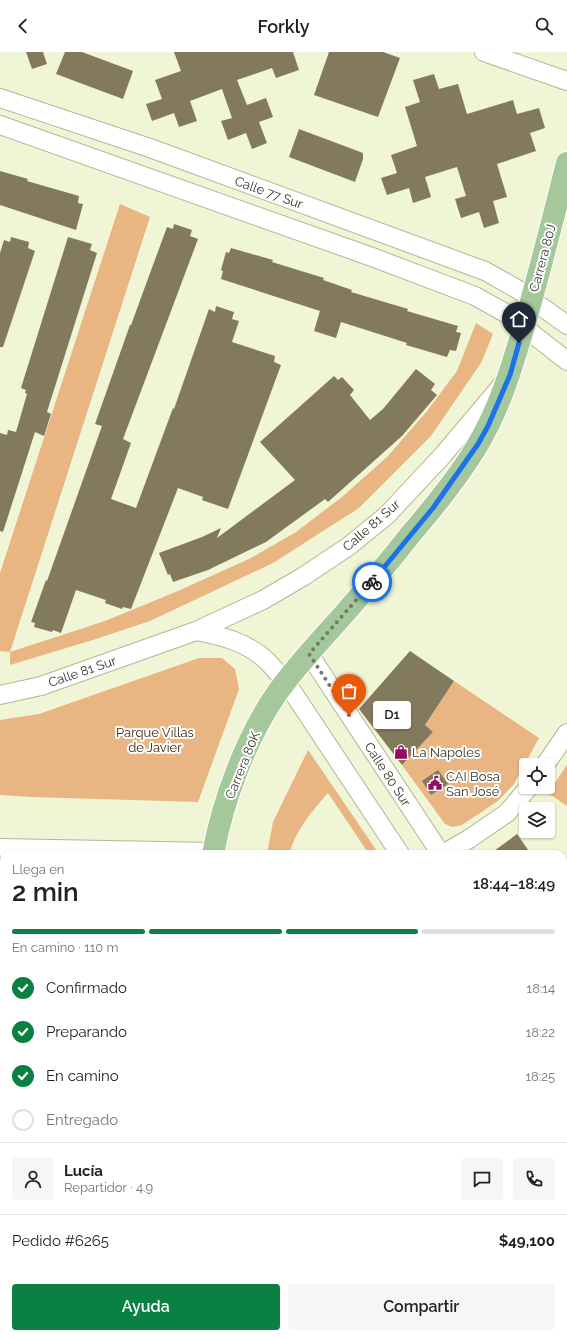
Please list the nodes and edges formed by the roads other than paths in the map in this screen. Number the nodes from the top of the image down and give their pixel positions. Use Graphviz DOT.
graph roads {
  1 [pos="484,52"];
  2 [pos="567,81"];
  3 [pos="0,98"];
  4 [pos="0,125"];
  5 [pos="567,163"];
  6 [pos="531,300"];
  7 [pos="567,325"];
  8 [pos="524,327"];
  9 [pos="567,361"];
  10 [pos="510,375"];
  11 [pos="196,631"];
  12 [pos="309,654"];
  13 [pos="286,682"];
  14 [pos="4,690"];
  15 [pos="567,733"];
  16 [pos="550,758"];
  17 [pos="524,794"];
  18 [pos="0,848"];
  19 [pos="85,850"];
  20 [pos="214,850"];
  21 [pos="397,850"];
  22 [pos="439,850"];
  23 [pos="449,850"];
  1 -- 2 [label="street"];
  3 -- 6 [label="street, Calle 77 Sur"];
  4 -- 8 [label="street, Calle 77 Sur"];
  5 -- 6 [label="main road, Carrera 80J"];
  6 -- 7 [label="street, Calle 77 Sur"];
  6 -- 8 [label="main road, Carrera 80J"];
  8 -- 9 [label="street, Calle 77 Sur"];
  8 -- 10 [label="main road, Carrera 80J"];
  10 -- 11 [label="street, Calle 81 Sur"];
  10 -- 12 [label="main road, Carrera 80J"];
  11 -- 13 [label="street"];
  11 -- 14 [label="street, Calle 81 Sur"];
  12 -- 13 [label="main road, Carrera 80K"];
  12 -- 22 [label="street, Calle 80 Sur"];
  13 -- 20 [label="main road, Carrera 80K"];
  13 -- 21 [label="street"];
  15 -- 16 [label="street"];
  17 -- 23 [label="street"];
  18 -- 19 [label="street"];
}
